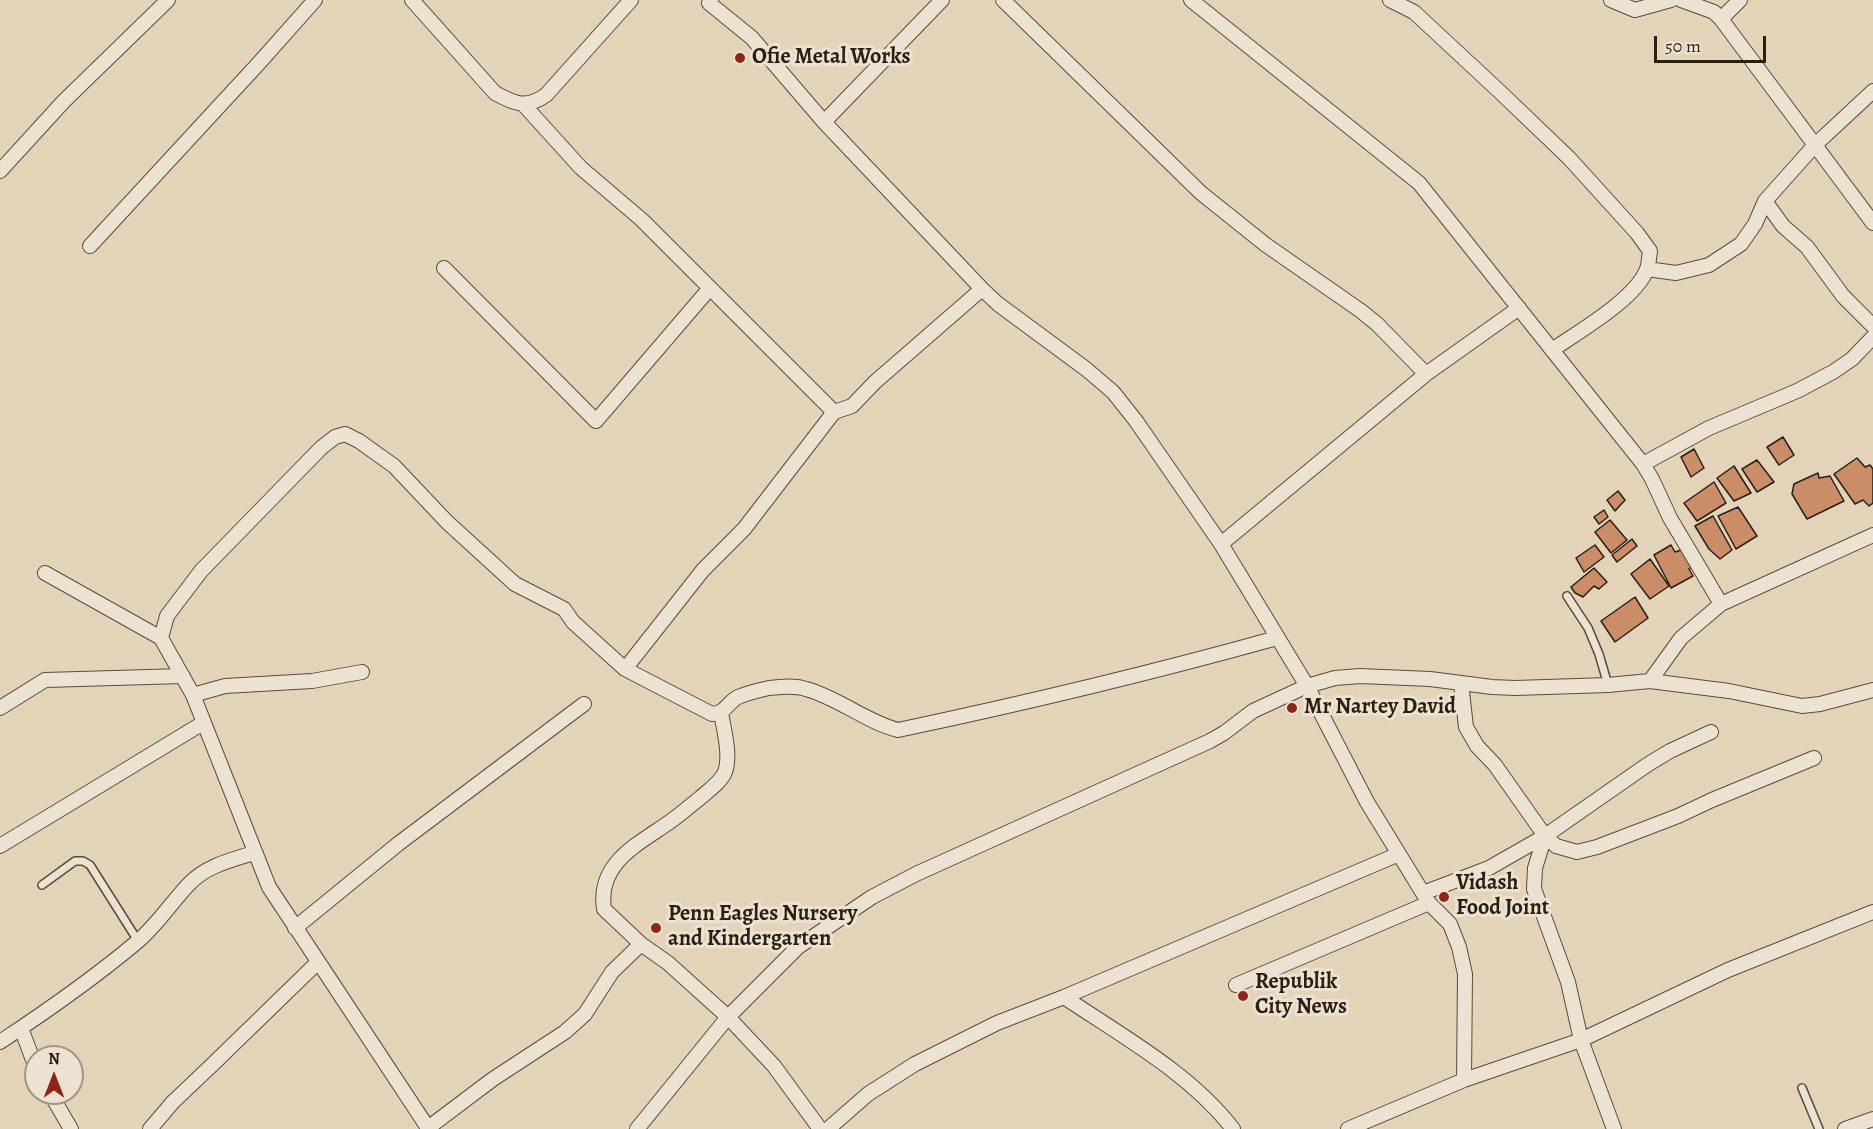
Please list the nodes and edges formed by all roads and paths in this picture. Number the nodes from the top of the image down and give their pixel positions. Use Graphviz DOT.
graph roads {
  1 [pos="168,0"];
  2 [pos="315,0"];
  3 [pos="412,0"];
  4 [pos="631,0"];
  5 [pos="942,0"];
  6 [pos="1002,0"];
  7 [pos="1191,0"];
  8 [pos="1390,0"];
  9 [pos="1611,0"];
  10 [pos="1671,0"];
  11 [pos="1681,0"];
  12 [pos="1740,0"];
  13 [pos="708,1"];
  14 [pos="1721,19"];
  15 [pos="1873,91"];
  16 [pos="523,104"];
  17 [pos="824,122"];
  18 [pos="1815,145"];
  19 [pos="0,171"];
  20 [pos="1765,201"];
  21 [pos="1873,222"];
  22 [pos="90,246"];
  23 [pos="444,268"];
  24 [pos="1647,269"];
  25 [pos="710,288"];
  26 [pos="982,290"];
  27 [pos="1519,308"];
  28 [pos="1873,326"];
  29 [pos="1873,337"];
  30 [pos="1552,350"];
  31 [pos="1426,374"];
  32 [pos="834,412"];
  33 [pos="1643,464"];
  34 [pos="1873,535"];
  35 [pos="1221,544"];
  36 [pos="45,573"];
  37 [pos="1567,596"];
  38 [pos="1721,604"];
  39 [pos="161,638"];
  40 [pos="1276,638"];
  41 [pos="625,669"];
  42 [pos="362,672"];
  43 [pos="183,676"];
  44 [pos="1650,681"];
  45 [pos="1461,683"];
  46 [pos="1608,685"];
  47 [pos="1307,686"];
  48 [pos="1873,690"];
  49 [pos="193,694"];
  50 [pos="584,705"];
  51 [pos="0,708"];
  52 [pos="721,713"];
  53 [pos="203,723"];
  54 [pos="1711,732"];
  55 [pos="1814,758"];
  56 [pos="1545,836"];
  57 [pos="0,846"];
  58 [pos="254,853"];
  59 [pos="1399,854"];
  60 [pos="42,885"];
  61 [pos="1426,898"];
  62 [pos="1873,912"];
  63 [pos="295,927"];
  64 [pos="138,941"];
  65 [pos="641,944"];
  66 [pos="317,963"];
  67 [pos="1236,985"];
  68 [pos="1064,997"];
  69 [pos="728,1017"];
  70 [pos="21,1028"];
  71 [pos="1581,1040"];
  72 [pos="0,1042"];
  73 [pos="27,1045"];
  74 [pos="1464,1080"];
  75 [pos="1802,1088"];
  76 [pos="57,1105"];
  77 [pos="1873,1119"];
  78 [pos="71,1129"];
  79 [pos="150,1129"];
  80 [pos="427,1129"];
  81 [pos="637,1129"];
  82 [pos="820,1129"];
  83 [pos="828,1129"];
  84 [pos="1233,1129"];
  85 [pos="1348,1129"];
  86 [pos="1614,1129"];
  87 [pos="1819,1129"];
  88 [pos="1845,1129"];
  1 -- 19 [label="street"];
  2 -- 22 [label="street"];
  3 -- 16 [label="street"];
  4 -- 16 [label="street"];
  5 -- 17 [label="street"];
  6 -- 31 [label="street"];
  7 -- 27 [label="street"];
  8 -- 24 [label="street"];
  9 -- 10 [label="street"];
  11 -- 14 [label="street"];
  12 -- 14 [label="street"];
  13 -- 17 [label="street"];
  14 -- 18 [label="street"];
  15 -- 18 [label="street"];
  16 -- 25 [label="street"];
  17 -- 26 [label="street"];
  18 -- 20 [label="street"];
  18 -- 21 [label="street"];
  20 -- 24 [label="street"];
  20 -- 28 [label="street"];
  23 -- 25 [label="street"];
  24 -- 30 [label="street"];
  25 -- 32 [label="street"];
  26 -- 32 [label="street"];
  26 -- 35 [label="street"];
  27 -- 30 [label="street"];
  27 -- 31 [label="street"];
  29 -- 33 [label="street"];
  30 -- 33 [label="street"];
  31 -- 35 [label="street"];
  32 -- 41 [label="street"];
  33 -- 38 [label="street"];
  34 -- 38 [label="street"];
  35 -- 40 [label="street"];
  36 -- 39 [label="street"];
  37 -- 46 [label="lane"];
  38 -- 44 [label="street"];
  39 -- 41 [label="street"];
  39 -- 43 [label="street"];
  40 -- 47 [label="street"];
  40 -- 52 [label="street"];
  41 -- 52 [label="street"];
  42 -- 49 [label="street"];
  43 -- 49 [label="street"];
  43 -- 51 [label="street"];
  44 -- 46 [label="street"];
  44 -- 48 [label="street"];
  45 -- 46 [label="street"];
  45 -- 47 [label="street"];
  45 -- 56 [label="street"];
  47 -- 59 [label="street"];
  47 -- 69 [label="street"];
  49 -- 53 [label="street"];
  50 -- 63 [label="street"];
  52 -- 65 [label="street"];
  53 -- 57 [label="street"];
  53 -- 58 [label="street"];
  54 -- 56 [label="street"];
  55 -- 56 [label="street"];
  56 -- 61 [label="street"];
  56 -- 71 [label="street"];
  58 -- 63 [label="street"];
  58 -- 64 [label="street"];
  59 -- 61 [label="street"];
  59 -- 68 [label="street"];
  60 -- 64 [label="lane"];
  61 -- 67 [label="street"];
  61 -- 74 [label="street"];
  62 -- 71 [label="street"];
  63 -- 66 [label="street"];
  64 -- 70 [label="street"];
  65 -- 69 [label="street"];
  65 -- 80 [label="street"];
  66 -- 79 [label="street"];
  66 -- 80 [label="street"];
  68 -- 83 [label="street"];
  68 -- 84 [label="street"];
  69 -- 81 [label="street"];
  69 -- 82 [label="street"];
  70 -- 72 [label="street"];
  70 -- 73 [label="street"];
  71 -- 74 [label="street"];
  71 -- 86 [label="street"];
  74 -- 85 [label="street"];
  75 -- 87 [label="lane"];
  76 -- 78 [label="street"];
  77 -- 88 [label="street"];
}
